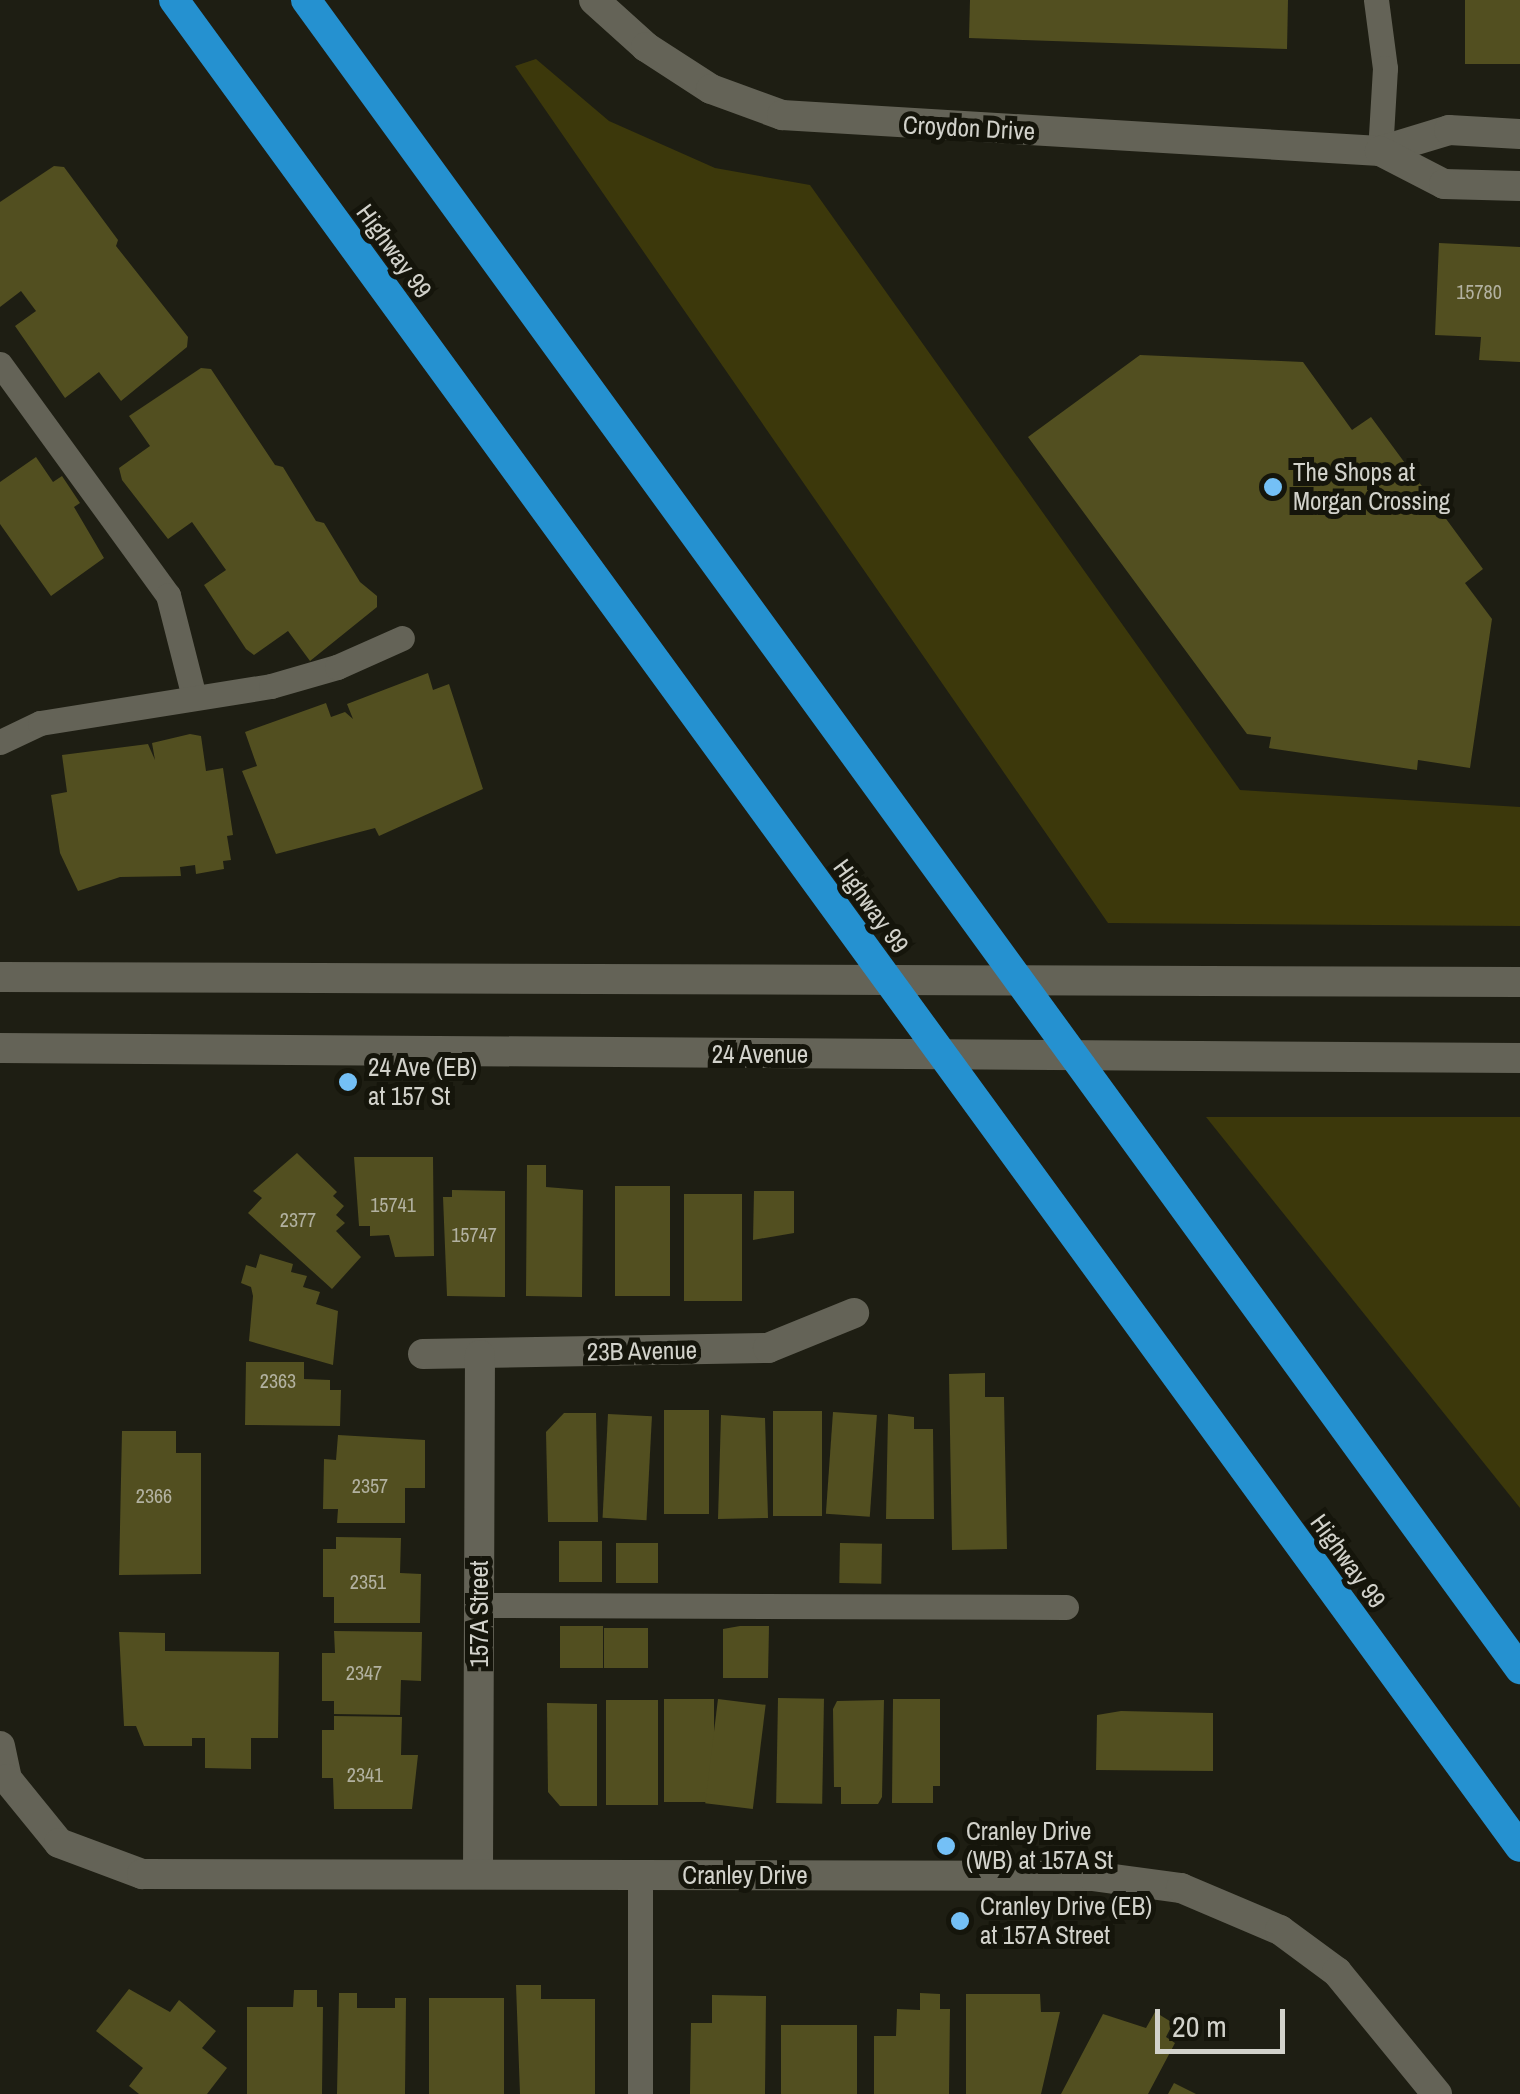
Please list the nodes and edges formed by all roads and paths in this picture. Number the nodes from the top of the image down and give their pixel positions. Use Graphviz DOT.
graph roads {
  1 [pos="174,0"];
  2 [pos="306,0"];
  3 [pos="594,0"];
  4 [pos="1376,0"];
  5 [pos="1520,134"];
  6 [pos="1380,151"];
  7 [pos="1520,186"];
  8 [pos="0,364"];
  9 [pos="402,638"];
  10 [pos="194,697"];
  11 [pos="0,742"];
  12 [pos="0,977"];
  13 [pos="1520,982"];
  14 [pos="0,1048"];
  15 [pos="1520,1058"];
  16 [pos="854,1313"];
  17 [pos="423,1354"];
  18 [pos="480,1355"];
  19 [pos="478,1604"];
  20 [pos="1066,1607"];
  21 [pos="1520,1670"];
  22 [pos="0,1746"];
  23 [pos="4,1782"];
  24 [pos="1520,1847"];
  25 [pos="478,1872"];
  26 [pos="640,1875"];
  27 [pos="640,2094"];
  28 [pos="1438,2094"];
  1 -- 24 [label="highway, Highway 99"];
  2 -- 21 [label="highway"];
  3 -- 6 [label="street, Croydon Drive"];
  4 -- 6 [label="lane"];
  5 -- 6 [label="street, Croydon Drive"];
  6 -- 7 [label="street, Croydon Drive"];
  8 -- 10 [label="lane"];
  9 -- 10 [label="lane"];
  10 -- 11 [label="lane"];
  12 -- 13 [label="street"];
  14 -- 15 [label="street, 24 Avenue"];
  16 -- 18 [label="street, 23B Avenue"];
  17 -- 18 [label="street, 23B Avenue"];
  18 -- 19 [label="street, 157A Street"];
  19 -- 20 [label="lane"];
  19 -- 25 [label="street, 157A Street"];
  22 -- 23 [label="street"];
  23 -- 25 [label="street, Cranley Drive"];
  25 -- 26 [label="street, Cranley Drive"];
  26 -- 27 [label="lane"];
  26 -- 28 [label="street, Cranley Drive"];
}
